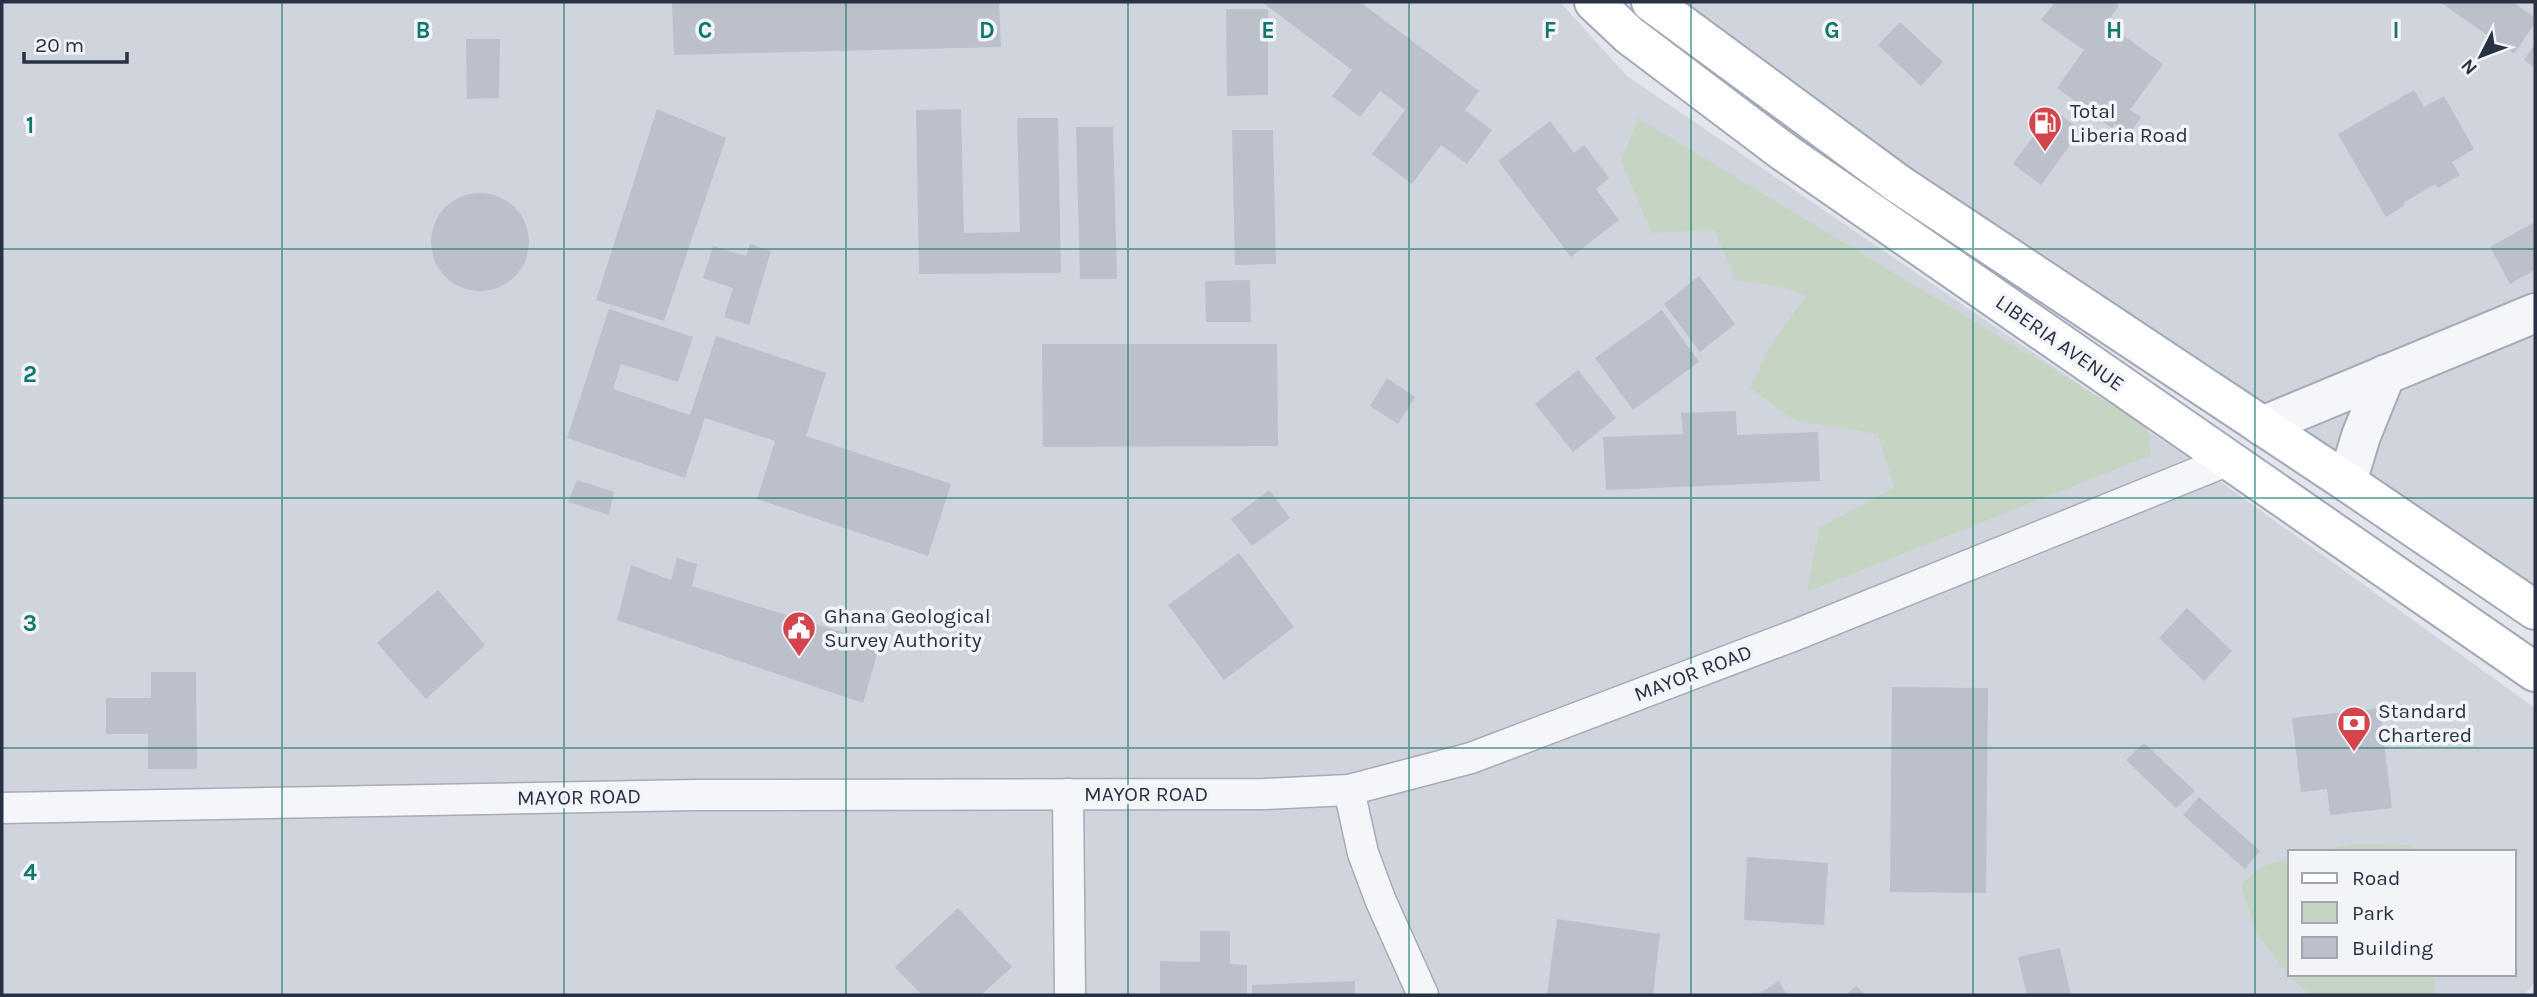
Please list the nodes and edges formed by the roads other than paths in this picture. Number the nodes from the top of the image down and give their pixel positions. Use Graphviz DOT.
graph roads {
  1 [pos="1594,2"];
  2 [pos="1651,2"];
  3 [pos="2535,313"];
  4 [pos="2386,374"];
  5 [pos="2262,426"];
  6 [pos="2229,460"];
  7 [pos="2347,482"];
  8 [pos="2535,610"];
  9 [pos="2535,672"];
  10 [pos="1349,790"];
  11 [pos="1068,794"];
  12 [pos="2,808"];
  13 [pos="1070,995"];
  14 [pos="1423,995"];
  1 -- 6 [label="main road, LIBERIA AVENUE"];
  2 -- 5 [label="main road, LIBERIA AVENUE"];
  3 -- 4 [label="street"];
  4 -- 5 [label="street"];
  4 -- 7 [label="street"];
  5 -- 7 [label="main road, LIBERIA AVENUE"];
  6 -- 9 [label="main road, LIBERIA AVENUE"];
  6 -- 10 [label="street, MAYOR ROAD"];
  7 -- 8 [label="main road, LIBERIA AVENUE"];
  10 -- 11 [label="street, MAYOR ROAD"];
  10 -- 14 [label="street"];
  11 -- 12 [label="street, MAYOR ROAD"];
  11 -- 13 [label="street"];
}
